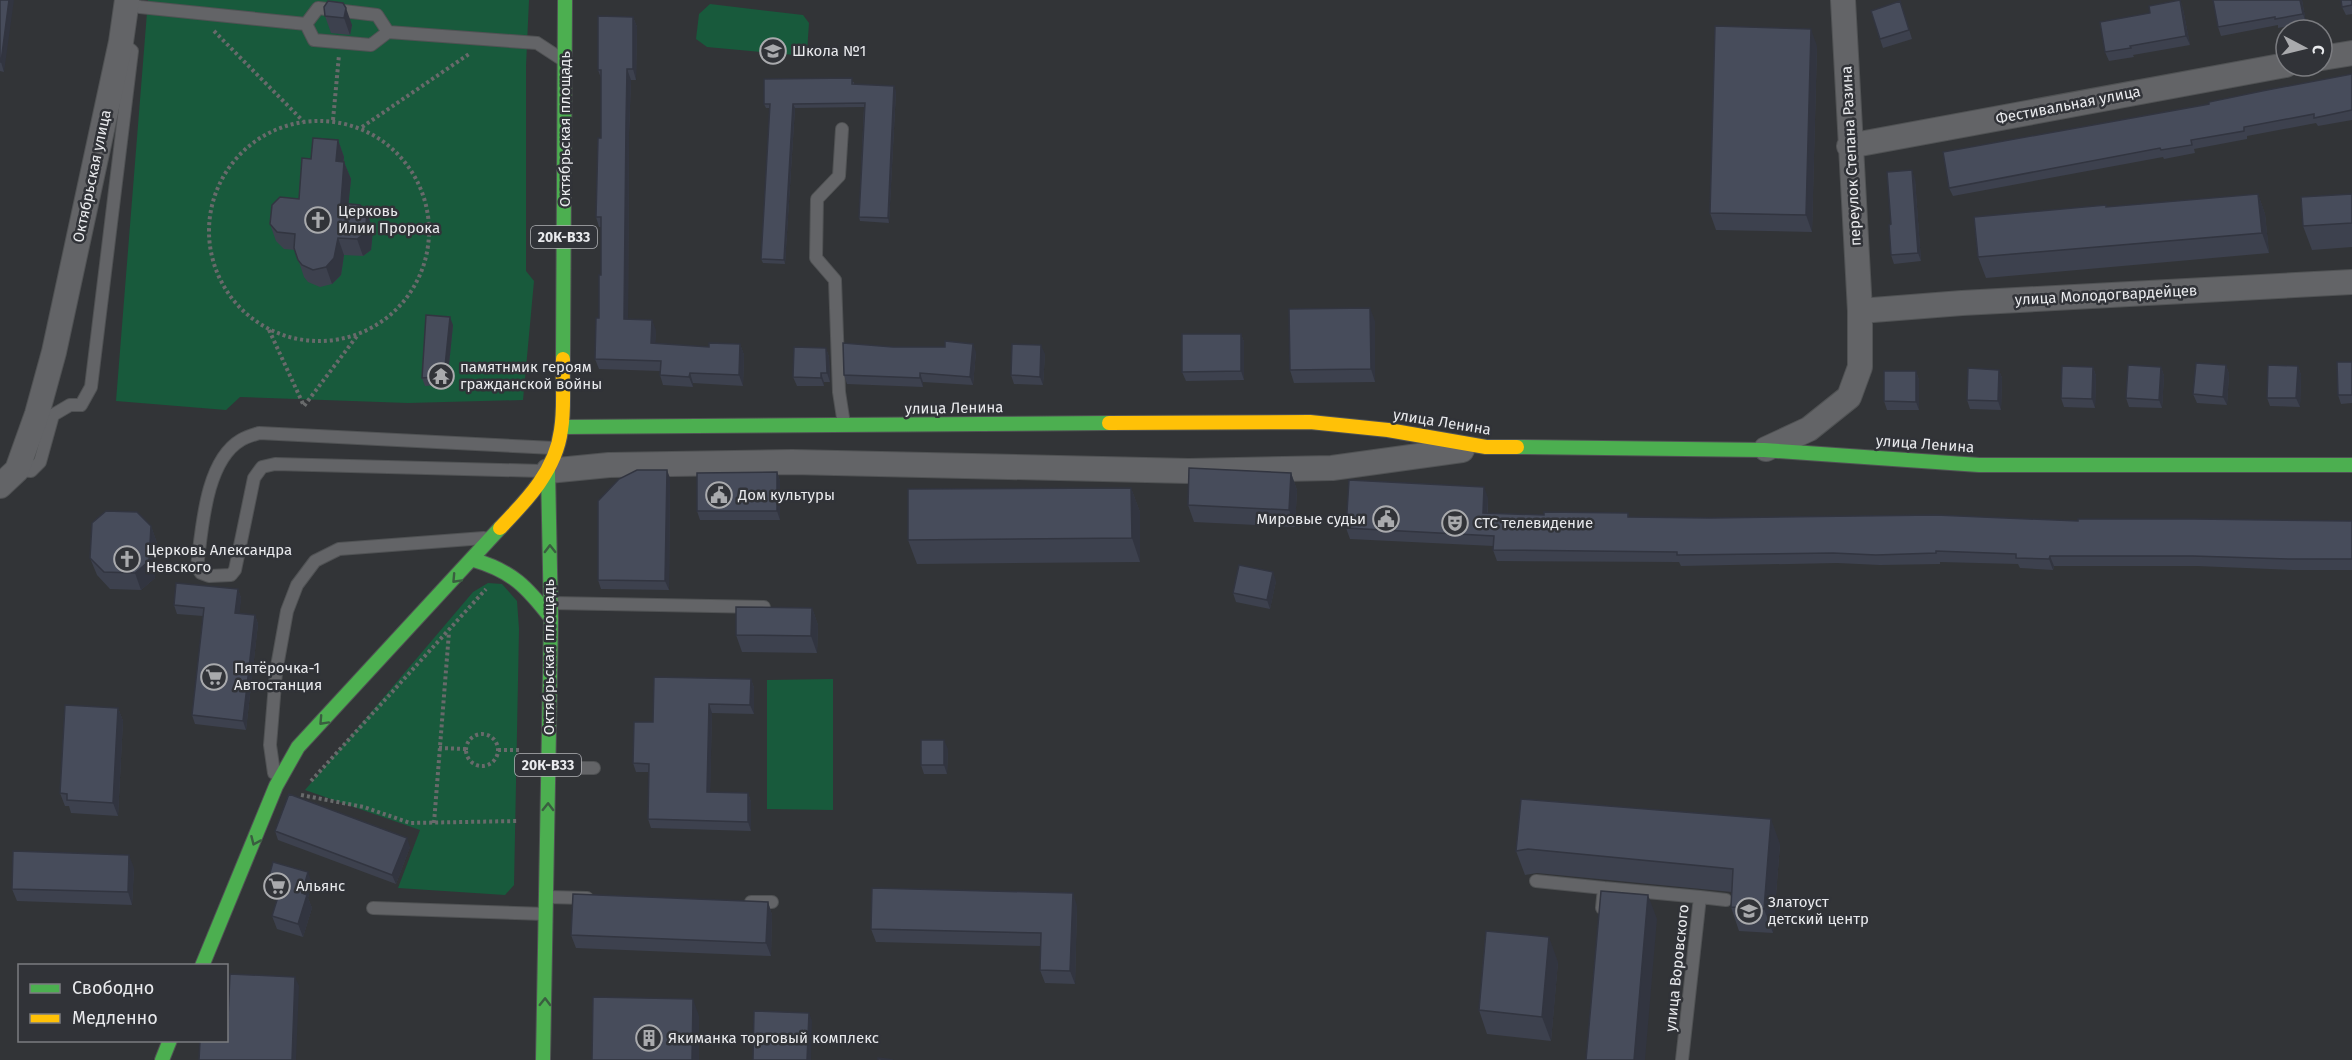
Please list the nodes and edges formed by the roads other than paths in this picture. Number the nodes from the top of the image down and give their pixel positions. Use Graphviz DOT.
graph roads {
  1 [pos="565,0"];
  2 [pos="1843,0"];
  3 [pos="126,2"];
  4 [pos="306,24"];
  5 [pos="388,32"];
  6 [pos="121,42"];
  7 [pos="2352,53"];
  8 [pos="2334,56"];
  9 [pos="566,62"];
  10 [pos="2274,66"];
  11 [pos="842,129"];
  12 [pos="1849,146"];
  13 [pos="2352,282"];
  14 [pos="1860,311"];
  15 [pos="845,426"];
  16 [pos="562,428"];
  17 [pos="1486,447"];
  18 [pos="559,448"];
  19 [pos="1764,450"];
  20 [pos="2352,465"];
  21 [pos="548,471"];
  22 [pos="8,478"];
  23 [pos="493,537"];
  24 [pos="474,560"];
  25 [pos="764,607"];
  26 [pos="551,610"];
  27 [pos="548,768"];
  28 [pos="594,768"];
  29 [pos="276,786"];
  30 [pos="1536,881"];
  31 [pos="1604,888"];
  32 [pos="546,897"];
  33 [pos="1700,897"];
  34 [pos="606,898"];
  35 [pos="1726,900"];
  36 [pos="736,901"];
  37 [pos="772,902"];
  38 [pos="373,908"];
  39 [pos="546,914"];
  40 [pos="1600,923"];
  41 [pos="203,964"];
  42 [pos="170,1042"];
  43 [pos="162,1060"];
  44 [pos="543,1060"];
  45 [pos="1682,1060"];
  1 -- 9 [label="main road, Октябрьская площадь / 20К-В33"];
  2 -- 12 [label="street, переулок Степана Разина"];
  3 -- 4 [label="lane"];
  3 -- 6 [label="street, Октябрьская улица"];
  4 -- 5 [label="lane"];
  4 -- 5 [label="lane"];
  5 -- 9 [label="lane"];
  6 -- 22 [label="street, Октябрьская улица"];
  6 -- 22 [label="lane"];
  7 -- 8 [label="street"];
  9 -- 16 [label="main road, Октябрьская площадь / 20К-В33"];
  10 -- 12 [label="street, Фестивальная улица"];
  11 -- 15 [label="lane"];
  12 -- 14 [label="street, переулок Степана Разина"];
  13 -- 14 [label="street, улица Молодогвардейцев"];
  14 -- 19 [label="street, переулок Степана Разина"];
  15 -- 16 [label="main road, улица Ленина"];
  15 -- 17 [label="main road, улица Ленина"];
  16 -- 18 [label="main road, Октябрьская площадь / 20К-В33"];
  17 -- 19 [label="main road, улица Ленина"];
  17 -- 21 [label="street"];
  18 -- 21 [label="main road, Октябрьская площадь / 20К-В33"];
  18 -- 21 [label="lane"];
  19 -- 20 [label="main road, улица Ленина"];
  21 -- 23 [label="main road, Октябрьская площадь / 20К-В33"];
  26 -- 21 [label="main road, Октябрьская площадь / 20К-В33, one-way"];
  23 -- 24 [label="main road, Октябрьская площадь / 20К-В33"];
  23 -- 29 [label="lane"];
  24 -- 26 [label="main road"];
  24 -- 29 [label="main road, Октябрьская площадь / 20К-В33, one-way"];
  25 -- 26 [label="lane"];
  26 -- 27 [label="main road, Октябрьская площадь / 20К-В33"];
  27 -- 28 [label="lane"];
  32 -- 27 [label="main road, Октябрьская площадь / 20К-В33, one-way"];
  29 -- 41 [label="main road, Октябрьская площадь / 20К-В33, one-way"];
  30 -- 31 [label="lane, улица Воровского"];
  31 -- 33 [label="lane, улица Воровского"];
  31 -- 40 [label="lane"];
  32 -- 34 [label="lane"];
  32 -- 39 [label="main road, Октябрьская площадь / 20К-В33"];
  33 -- 35 [label="lane"];
  33 -- 45 [label="lane, улица Воровского"];
  36 -- 37 [label="lane"];
  38 -- 39 [label="lane"];
  44 -- 39 [label="main road, Октябрьская площадь / 20К-В33, one-way"];
  42 -- 43 [label="main road"];
}
